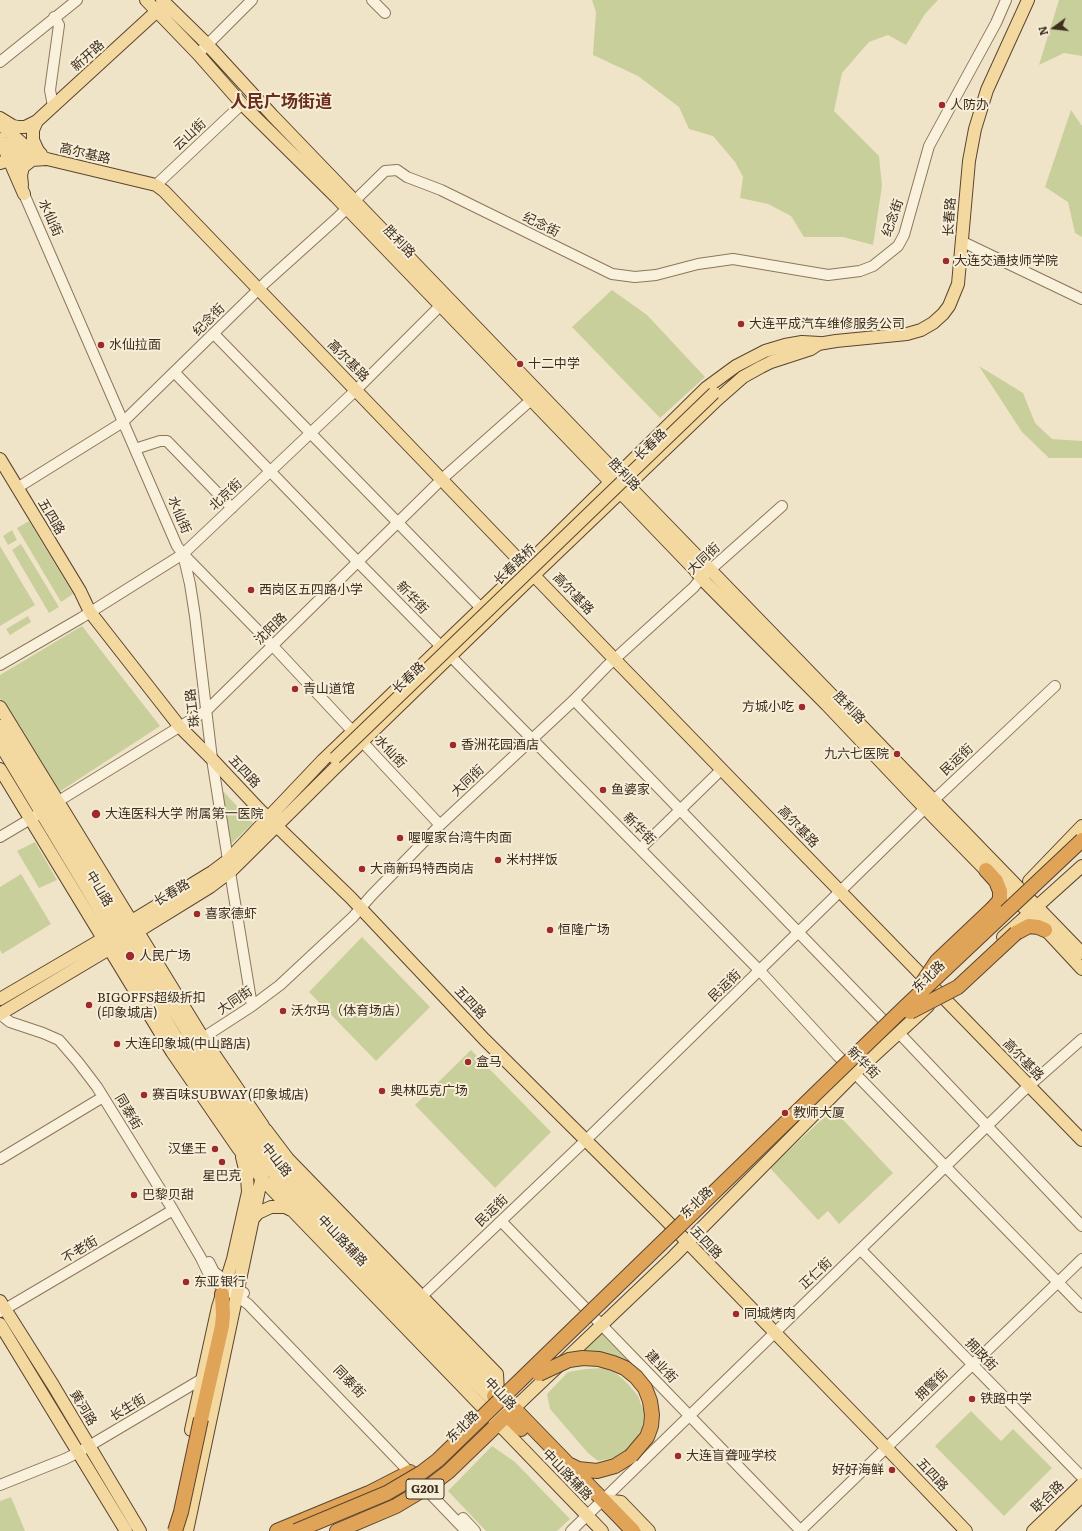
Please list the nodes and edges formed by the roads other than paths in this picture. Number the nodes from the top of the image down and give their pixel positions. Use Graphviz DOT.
graph roads {
  1 [pos="77,0"];
  2 [pos="146,0"];
  3 [pos="162,0"];
  4 [pos="252,0"];
  5 [pos="372,0"];
  6 [pos="1006,0"];
  7 [pos="1028,0"];
  8 [pos="157,11"];
  9 [pos="385,14"];
  10 [pos="54,17"];
  11 [pos="207,44"];
  12 [pos="198,54"];
  13 [pos="0,62"];
  14 [pos="242,104"];
  15 [pos="53,106"];
  16 [pos="0,118"];
  17 [pos="37,121"];
  18 [pos="0,124"];
  19 [pos="1,141"];
  20 [pos="47,159"];
  21 [pos="3,161"];
  22 [pos="156,185"];
  23 [pos="24,194"];
  24 [pos="351,204"];
  25 [pos="963,242"];
  26 [pos="258,290"];
  27 [pos="1082,299"];
  28 [pos="440,306"];
  29 [pos="214,334"];
  30 [pos="820,343"];
  31 [pos="175,373"];
  32 [pos="356,390"];
  33 [pos="714,393"];
  34 [pos="531,400"];
  35 [pos="123,422"];
  36 [pos="310,434"];
  37 [pos="135,450"];
  38 [pos="0,459"];
  39 [pos="270,472"];
  40 [pos="442,479"];
  41 [pos="614,479"];
  42 [pos="17,488"];
  43 [pos="625,490"];
  44 [pos="782,506"];
  45 [pos="232,508"];
  46 [pos="398,524"];
  47 [pos="182,554"];
  48 [pos="359,562"];
  49 [pos="525,566"];
  50 [pos="706,574"];
  51 [pos="534,575"];
  52 [pos="481,608"];
  53 [pos="90,612"];
  54 [pos="272,646"];
  55 [pos="441,646"];
  56 [pos="451,656"];
  57 [pos="615,658"];
  58 [pos="0,665"];
  59 [pos="1055,686"];
  60 [pos="574,700"];
  61 [pos="0,707"];
  62 [pos="207,710"];
  63 [pos="0,726"];
  64 [pos="180,727"];
  65 [pos="352,732"];
  66 [pos="532,739"];
  67 [pos="362,743"];
  68 [pos="0,744"];
  69 [pos="335,758"];
  70 [pos="212,759"];
  71 [pos="0,769"];
  72 [pos="722,769"];
  73 [pos="306,779"];
  74 [pos="315,788"];
  75 [pos="930,804"];
  76 [pos="49,807"];
  77 [pos="680,810"];
  78 [pos="30,819"];
  79 [pos="273,821"];
  80 [pos="440,825"];
  81 [pos="1082,826"];
  82 [pos="0,837"];
  83 [pos="1082,840"];
  84 [pos="640,848"];
  85 [pos="1082,851"];
  86 [pos="228,860"];
  87 [pos="1082,866"];
  88 [pos="986,870"];
  89 [pos="230,872"];
  90 [pos="840,892"];
  91 [pos="1017,894"];
  92 [pos="360,908"];
  93 [pos="1033,909"];
  94 [pos="1045,930"];
  95 [pos="799,932"];
  96 [pos="120,935"];
  97 [pos="1082,953"];
  98 [pos="1082,969"];
  99 [pos="760,971"];
  100 [pos="925,979"];
  101 [pos="940,995"];
  102 [pos="0,999"];
  103 [pos="252,1006"];
  104 [pos="907,1010"];
  105 [pos="0,1014"];
  106 [pos="884,1021"];
  107 [pos="899,1033"];
  108 [pos="1082,1039"];
  109 [pos="194,1044"];
  110 [pos="843,1062"];
  111 [pos="855,1073"];
  112 [pos="1028,1086"];
  113 [pos="104,1097"];
  114 [pos="264,1126"];
  115 [pos="987,1126"];
  116 [pos="586,1140"];
  117 [pos="1082,1140"];
  118 [pos="238,1148"];
  119 [pos="267,1152"];
  120 [pos="0,1159"];
  121 [pos="265,1164"];
  122 [pos="946,1167"];
  123 [pos="262,1179"];
  124 [pos="297,1199"];
  125 [pos="173,1210"];
  126 [pos="292,1210"];
  127 [pos="253,1219"];
  128 [pos="501,1220"];
  129 [pos="1082,1226"];
  130 [pos="672,1228"];
  131 [pos="687,1243"];
  132 [pos="861,1250"];
  133 [pos="1082,1259"];
  134 [pos="1058,1282"];
  135 [pos="224,1288"];
  136 [pos="238,1293"];
  137 [pos="418,1301"];
  138 [pos="1082,1307"];
  139 [pos="2,1308"];
  140 [pos="586,1308"];
  141 [pos="0,1324"];
  142 [pos="602,1325"];
  143 [pos="774,1332"];
  144 [pos="972,1365"];
  145 [pos="539,1374"];
  146 [pos="202,1379"];
  147 [pos="491,1400"];
  148 [pos="689,1415"];
  149 [pos="507,1416"];
  150 [pos="90,1446"];
  151 [pos="887,1447"];
  152 [pos="78,1452"];
  153 [pos="568,1464"];
  154 [pos="412,1470"];
  155 [pos="1082,1477"];
  156 [pos="1082,1484"];
  157 [pos="0,1485"];
  158 [pos="428,1487"];
  159 [pos="1082,1496"];
  160 [pos="596,1508"];
  161 [pos="309,1525"];
  162 [pos="178,1530"];
  163 [pos="126,1531"];
  164 [pos="140,1531"];
  165 [pos="277,1531"];
  166 [pos="296,1531"];
  167 [pos="316,1531"];
  168 [pos="337,1531"];
  169 [pos="466,1531"];
  170 [pos="476,1531"];
  171 [pos="571,1531"];
  172 [pos="602,1531"];
  173 [pos="620,1531"];
  174 [pos="633,1531"];
  175 [pos="649,1531"];
  176 [pos="801,1531"];
  177 [pos="966,1531"];
  178 [pos="1033,1531"];
  179 [pos="1046,1531"];
  1 -- 10 [label="street"];
  2 -- 8 [label="main road, 胜利路"];
  3 -- 11 [label="main road, 胜利路"];
  4 -- 11 [label="street"];
  5 -- 9 [label="street"];
  6 -- 24 [label="street, 纪念街"];
  7 -- 25 [label="main road, 长春路"];
  8 -- 12 [label="main road, 胜利路"];
  8 -- 15 [label="main road, 新开路"];
  10 -- 13 [label="street"];
  10 -- 15 [label="street"];
  11 -- 12 [label="street"];
  11 -- 24 [label="main road, 胜利路"];
  12 -- 14 [label="main road, 胜利路"];
  14 -- 22 [label="street, 云山街"];
  14 -- 24 [label="main road, 胜利路"];
  15 -- 17 [label="main road, 新开路"];
  16 -- 17 [label="main road"];
  17 -- 20 [label="main road"];
  18 -- 20 [label="main road"];
  19 -- 20 [label="main road, 高尔基路"];
  19 -- 21 [label="main road, 水仙街"];
  20 -- 21 [label="main road"];
  20 -- 22 [label="main road, 高尔基路"];
  20 -- 23 [label="main road"];
  21 -- 23 [label="main road, 水仙街"];
  22 -- 26 [label="main road, 高尔基路"];
  23 -- 35 [label="street, 水仙街"];
  24 -- 26 [label="street, 纪念街"];
  24 -- 28 [label="main road, 胜利路"];
  24 -- 41 [label="main road, 胜利路"];
  25 -- 27 [label="street"];
  25 -- 30 [label="main road, 长春路"];
  26 -- 29 [label="street, 纪念街"];
  26 -- 32 [label="main road, 高尔基路"];
  28 -- 32 [label="street, 北京街"];
  28 -- 34 [label="main road, 胜利路"];
  29 -- 31 [label="street, 纪念街"];
  29 -- 36 [label="street"];
  30 -- 33 [label="main road, 长春路"];
  30 -- 41 [label="main road, 长春路"];
  30 -- 43 [label="main road, 长春路"];
  31 -- 35 [label="street, 纪念街"];
  31 -- 39 [label="street, 新华街"];
  32 -- 36 [label="street, 北京街"];
  32 -- 40 [label="main road, 高尔基路"];
  33 -- 69 [label="main road, 长春路桥, bridge"];
  34 -- 40 [label="street, 沈阳路"];
  34 -- 41 [label="main road, 胜利路"];
  35 -- 37 [label="street, 水仙街"];
  35 -- 42 [label="street, 纪念街"];
  36 -- 39 [label="street, 北京街"];
  36 -- 46 [label="street"];
  37 -- 45 [label="street"];
  37 -- 47 [label="street, 水仙街"];
  38 -- 42 [label="main road, 五四路"];
  39 -- 45 [label="street, 北京街"];
  39 -- 48 [label="street, 新华街"];
  40 -- 46 [label="street, 沈阳路"];
  40 -- 49 [label="main road, 高尔基路"];
  41 -- 43 [label="main road, 胜利路"];
  41 -- 49 [label="main road, 长春路"];
  42 -- 53 [label="main road, 五四路"];
  43 -- 50 [label="main road, 胜利路"];
  43 -- 51 [label="main road, 长春路"];
  44 -- 50 [label="street, 大同街"];
  45 -- 47 [label="street, 北京街"];
  46 -- 48 [label="street, 沈阳路"];
  46 -- 52 [label="street"];
  47 -- 53 [label="street, 北京街"];
  47 -- 54 [label="street, 水仙街"];
  47 -- 62 [label="street, 珠江路"];
  48 -- 54 [label="street, 沈阳路"];
  48 -- 55 [label="street, 新华街"];
  49 -- 51 [label="main road, 高尔基路"];
  49 -- 52 [label="main road, 长春路"];
  50 -- 57 [label="street, 大同街"];
  50 -- 75 [label="main road, 胜利路"];
  51 -- 56 [label="main road, 长春路"];
  51 -- 57 [label="main road, 高尔基路"];
  52 -- 55 [label="main road, 长春路"];
  53 -- 58 [label="street, 北京街"];
  53 -- 64 [label="main road, 五四路"];
  54 -- 62 [label="street, 沈阳路"];
  54 -- 65 [label="street, 水仙街"];
  55 -- 56 [label="street, 新华街"];
  55 -- 65 [label="main road, 长春路"];
  56 -- 66 [label="street, 新华街"];
  56 -- 67 [label="main road, 长春路"];
  57 -- 60 [label="street, 大同街"];
  57 -- 72 [label="main road, 高尔基路"];
  59 -- 75 [label="street, 民运街"];
  60 -- 66 [label="street, 大同街"];
  60 -- 77 [label="street"];
  61 -- 76 [label="main road"];
  62 -- 64 [label="street, 沈阳路"];
  62 -- 70 [label="street, 珠江路"];
  63 -- 76 [label="main road, 中山路"];
  64 -- 70 [label="main road, 五四路"];
  64 -- 76 [label="street, 沈阳路"];
  65 -- 67 [label="street, 水仙街"];
  65 -- 73 [label="main road, 长春路"];
  66 -- 80 [label="street, 大同街"];
  66 -- 84 [label="street, 新华街"];
  67 -- 74 [label="main road, 长春路"];
  67 -- 80 [label="street, 水仙街"];
  68 -- 76 [label="main road, 中山路"];
  69 -- 73 [label="main road"];
  69 -- 74 [label="main road"];
  70 -- 79 [label="main road, 五四路"];
  70 -- 86 [label="street, 珠江路"];
  71 -- 78 [label="main road"];
  72 -- 77 [label="street"];
  72 -- 90 [label="main road, 高尔基路"];
  73 -- 79 [label="main road, 长春路"];
  74 -- 79 [label="main road, 长春路"];
  75 -- 88 [label="main road, 胜利路"];
  75 -- 90 [label="street, 民运街"];
  75 -- 91 [label="main road, 胜利路"];
  76 -- 78 [label="street, 沈阳路"];
  76 -- 96 [label="main road"];
  76 -- 96 [label="main road, 中山路"];
  77 -- 84 [label="street"];
  77 -- 95 [label="street"];
  78 -- 82 [label="street, 沈阳路"];
  78 -- 96 [label="main road"];
  79 -- 86 [label="main road, 长春路"];
  79 -- 89 [label="main road, 长春路"];
  79 -- 92 [label="main road, 五四路"];
  80 -- 92 [label="street, 大同街"];
  81 -- 91 [label="main road, 东北路"];
  83 -- 104 [label="highway, 东北路, bridge"];
  84 -- 99 [label="street, 新华街"];
  85 -- 104 [label="highway, 东北路, bridge"];
  86 -- 96 [label="main road, 长春路"];
  87 -- 93 [label="main road, 东北路"];
  88 -- 91 [label="main road, 胜利路"];
  88 -- 104 [label="highway, bridge"];
  89 -- 96 [label="main road, 长春路"];
  89 -- 103 [label="street"];
  90 -- 95 [label="street, 民运街"];
  90 -- 100 [label="main road, 高尔基路"];
  91 -- 93 [label="main road, 胜利路"];
  91 -- 100 [label="main road, 东北路"];
  92 -- 103 [label="street, 大同街"];
  92 -- 116 [label="main road, 五四路"];
  93 -- 94 [label="main road, 胜利路"];
  93 -- 97 [label="main road, 胜利路"];
  93 -- 101 [label="main road, 东北路"];
  94 -- 98 [label="main road, 胜利路"];
  94 -- 104 [label="highway, bridge"];
  95 -- 99 [label="street, 民运街"];
  95 -- 106 [label="street"];
  96 -- 102 [label="main road, 长春路"];
  96 -- 105 [label="main road, 长春路"];
  96 -- 109 [label="main road, 中山路"];
  96 -- 109 [label="main road"];
  96 -- 118 [label="main road, 中山路辅路"];
  99 -- 110 [label="street, 新华街"];
  99 -- 116 [label="street, 民运街"];
  100 -- 101 [label="main road, 高尔基路"];
  100 -- 106 [label="main road, 东北路"];
  101 -- 107 [label="main road, 东北路"];
  101 -- 112 [label="main road, 高尔基路"];
  103 -- 109 [label="street, 大同街"];
  104 -- 145 [label="highway, 东北路, bridge"];
  104 -- 166 [label="highway, 东北路, bridge"];
  105 -- 113 [label="street, 同泰街"];
  106 -- 110 [label="main road, 东北路"];
  107 -- 111 [label="main road, 东北路"];
  107 -- 115 [label="street"];
  108 -- 112 [label="street, 正仁街"];
  109 -- 114 [label="main road, 中山路辅路"];
  109 -- 119 [label="main road, 中山路"];
  109 -- 121 [label="main road, 中山路"];
  110 -- 111 [label="street, 新华街"];
  110 -- 130 [label="main road, 东北路"];
  111 -- 122 [label="street, 新华街"];
  111 -- 131 [label="main road, 东北路"];
  112 -- 115 [label="street, 正仁街"];
  112 -- 117 [label="main road, 高尔基路"];
  113 -- 120 [label="street"];
  113 -- 125 [label="street, 同泰街"];
  114 -- 119 [label="main road"];
  114 -- 137 [label="main road, 中山路辅路"];
  115 -- 122 [label="street, 正仁街"];
  115 -- 129 [label="street"];
  116 -- 128 [label="street, 民运街"];
  116 -- 130 [label="main road, 五四路"];
  118 -- 123 [label="main road, 中山路辅路"];
  118 -- 135 [label="main road"];
  119 -- 121 [label="main road"];
  119 -- 137 [label="main road, 中山路"];
  121 -- 123 [label="main road"];
  121 -- 124 [label="main road, 中山路"];
  122 -- 132 [label="street, 正仁街"];
  122 -- 134 [label="street, 新华街"];
  123 -- 124 [label="main road"];
  123 -- 126 [label="main road, 中山路辅路"];
  123 -- 127 [label="main road"];
  124 -- 147 [label="main road, 中山路"];
  125 -- 135 [label="street, 同泰街"];
  125 -- 139 [label="street, 不老街"];
  126 -- 127 [label="main road"];
  126 -- 147 [label="main road, 中山路辅路"];
  127 -- 136 [label="main road"];
  128 -- 137 [label="street, 民运街"];
  128 -- 140 [label="street, 建业街"];
  130 -- 131 [label="main road, 五四路"];
  130 -- 140 [label="main road, 东北路"];
  131 -- 142 [label="main road, 东北路"];
  131 -- 143 [label="main road, 五四路"];
  132 -- 143 [label="street, 正仁街"];
  132 -- 144 [label="street, 拥政街"];
  133 -- 134 [label="street, 拥警街"];
  134 -- 138 [label="street, 新华街"];
  134 -- 144 [label="street, 拥警街"];
  135 -- 136 [label="street, 同泰街"];
  135 -- 146 [label="main road"];
  135 -- 162 [label="highway, bridge"];
  136 -- 154 [label="street, 同泰街"];
  136 -- 162 [label="main road"];
  137 -- 147 [label="main road, 中山路"];
  139 -- 150 [label="main road, 黄河路"];
  140 -- 142 [label="street, 建业街"];
  140 -- 147 [label="main road, 东北路"];
  141 -- 152 [label="main road, 黄河路"];
  142 -- 148 [label="street, 建业街"];
  142 -- 149 [label="main road, 东北路"];
  143 -- 148 [label="street, 正仁街"];
  143 -- 151 [label="main road, 五四路"];
  144 -- 151 [label="street, 拥警街"];
  144 -- 155 [label="street, 拥政街"];
  145 -- 153 [label="highway, bridge"];
  145 -- 167 [label="highway, 东北路"];
  146 -- 150 [label="street, 长生街"];
  146 -- 162 [label="main road"];
  147 -- 149 [label="highway, 中山路"];
  147 -- 149 [label="main road, 中山路辅路"];
  147 -- 154 [label="highway, 东北路 / G201"];
  148 -- 160 [label="street, 正仁街"];
  148 -- 176 [label="street, 建业街"];
  149 -- 153 [label="highway, 中山路"];
  149 -- 158 [label="highway, 东北路 / G201"];
  149 -- 160 [label="highway, 中山路"];
  150 -- 152 [label="street, 长生街"];
  150 -- 164 [label="main road, 黄河路"];
  151 -- 176 [label="street, 拥警街"];
  151 -- 177 [label="main road, 五四路"];
  152 -- 157 [label="street, 长生街"];
  152 -- 163 [label="main road, 黄河路"];
  153 -- 160 [label="highway, 中山路"];
  154 -- 158 [label="street, 同泰街"];
  154 -- 161 [label="highway, 东北路 / G201"];
  156 -- 178 [label="main road, 联合路"];
  158 -- 168 [label="highway, 东北路 / G201"];
  158 -- 169 [label="street, 同泰街"];
  158 -- 170 [label="street, 同泰街"];
  159 -- 179 [label="main road, 联合路"];
  160 -- 171 [label="street, 正仁街"];
  160 -- 172 [label="main road, 中山路辅路"];
  160 -- 173 [label="highway, 中山路"];
  160 -- 174 [label="highway, 中山路"];
  160 -- 175 [label="main road, 中山路辅路"];
  161 -- 165 [label="highway, 东北路 / G201"];
}
